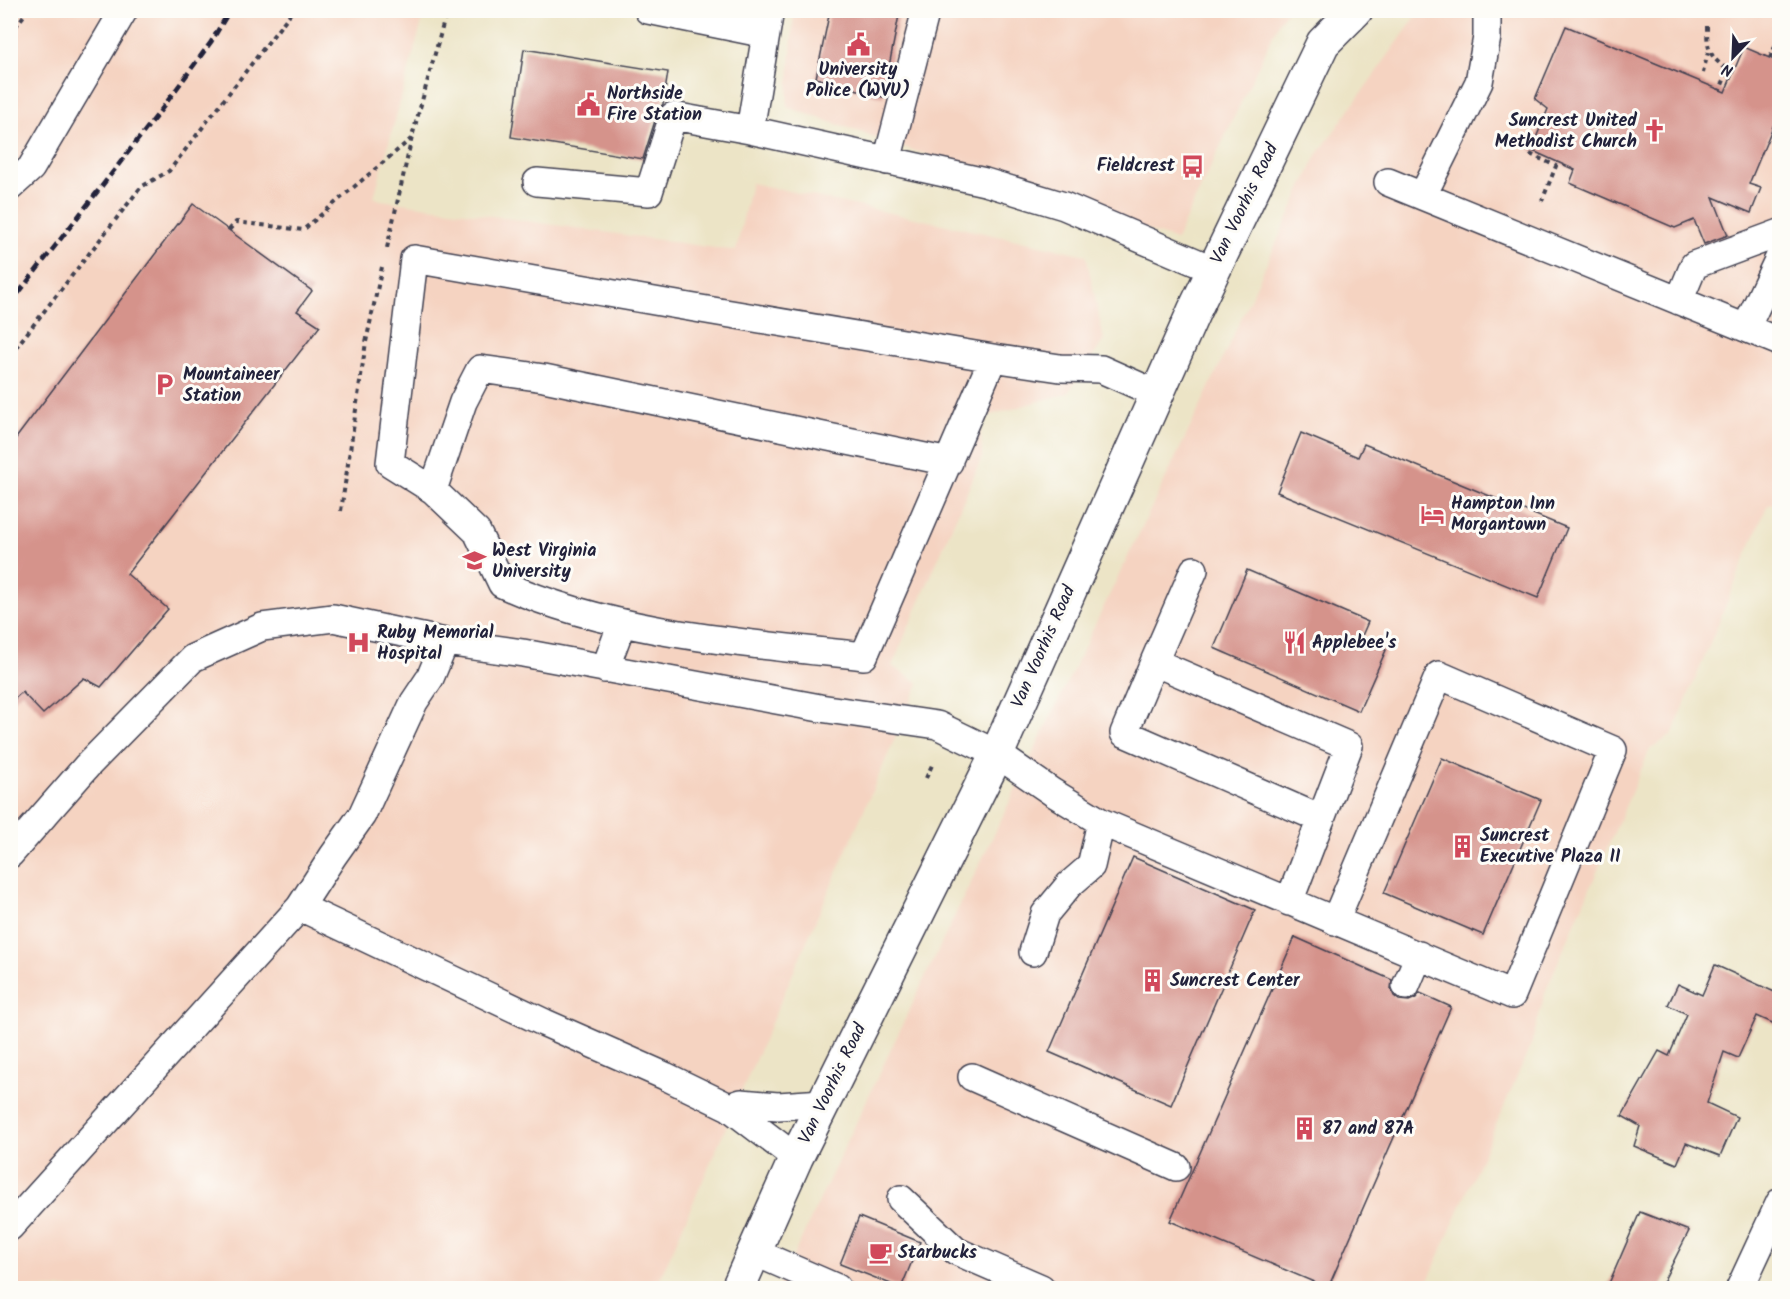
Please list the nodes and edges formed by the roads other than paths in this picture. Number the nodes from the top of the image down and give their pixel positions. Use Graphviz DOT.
graph roads {
  1 [pos="124,10"];
  2 [pos="648,10"];
  3 [pos="926,10"];
  4 [pos="1356,10"];
  5 [pos="1487,10"];
  6 [pos="768,22"];
  7 [pos="750,130"];
  8 [pos="887,161"];
  9 [pos="537,182"];
  10 [pos="1388,182"];
  11 [pos="10,187"];
  12 [pos="1423,195"];
  13 [pos="1779,233"];
  14 [pos="1779,256"];
  15 [pos="1214,270"];
  16 [pos="1679,301"];
  17 [pos="1746,328"];
  18 [pos="1779,342"];
  19 [pos="993,358"];
  20 [pos="1157,394"];
  21 [pos="949,462"];
  22 [pos="434,490"];
  23 [pos="1194,570"];
  24 [pos="622,623"];
  25 [pos="445,642"];
  26 [pos="1154,662"];
  27 [pos="605,669"];
  28 [pos="997,754"];
  29 [pos="1321,819"];
  30 [pos="1101,822"];
  31 [pos="10,854"];
  32 [pos="1289,902"];
  33 [pos="300,907"];
  34 [pos="1335,921"];
  35 [pos="1033,952"];
  36 [pos="1419,955"];
  37 [pos="1406,986"];
  38 [pos="972,1077"];
  39 [pos="823,1103"];
  40 [pos="729,1107"];
  41 [pos="796,1158"];
  42 [pos="1176,1167"];
  43 [pos="902,1199"];
  44 [pos="1779,1202"];
  45 [pos="10,1227"];
  46 [pos="754,1252"];
  47 [pos="738,1288"];
  48 [pos="837,1288"];
  49 [pos="1041,1288"];
  50 [pos="1740,1288"];
  1 -- 11 [label="street"];
  2 -- 6 [label="street"];
  3 -- 8 [label="street"];
  4 -- 15 [label="main road, Van Voorhis Road"];
  5 -- 12 [label="street"];
  6 -- 7 [label="street"];
  7 -- 8 [label="street"];
  7 -- 9 [label="street"];
  8 -- 15 [label="street"];
  10 -- 12 [label="street"];
  12 -- 16 [label="street"];
  13 -- 16 [label="street"];
  14 -- 17 [label="street"];
  15 -- 20 [label="main road, Van Voorhis Road"];
  16 -- 17 [label="street"];
  17 -- 18 [label="street"];
  19 -- 20 [label="street"];
  19 -- 21 [label="street"];
  19 -- 22 [label="street"];
  20 -- 28 [label="main road, Van Voorhis Road"];
  21 -- 22 [label="street"];
  21 -- 24 [label="street"];
  22 -- 24 [label="street"];
  23 -- 26 [label="street"];
  24 -- 27 [label="street"];
  25 -- 27 [label="street"];
  25 -- 31 [label="street"];
  25 -- 33 [label="street"];
  26 -- 29 [label="street"];
  26 -- 29 [label="street"];
  27 -- 28 [label="street"];
  28 -- 30 [label="street"];
  28 -- 39 [label="main road, Van Voorhis Road"];
  29 -- 32 [label="street"];
  30 -- 32 [label="street"];
  30 -- 35 [label="street"];
  32 -- 34 [label="street"];
  33 -- 40 [label="street"];
  33 -- 45 [label="street"];
  34 -- 36 [label="street"];
  34 -- 36 [label="street"];
  36 -- 37 [label="street"];
  38 -- 42 [label="street"];
  39 -- 40 [label="street"];
  39 -- 41 [label="main road, Van Voorhis Road"];
  40 -- 41 [label="street"];
  41 -- 46 [label="main road, Van Voorhis Road"];
  43 -- 49 [label="street"];
  44 -- 50 [label="street"];
  46 -- 47 [label="main road, Van Voorhis Road"];
  46 -- 48 [label="street"];
}
